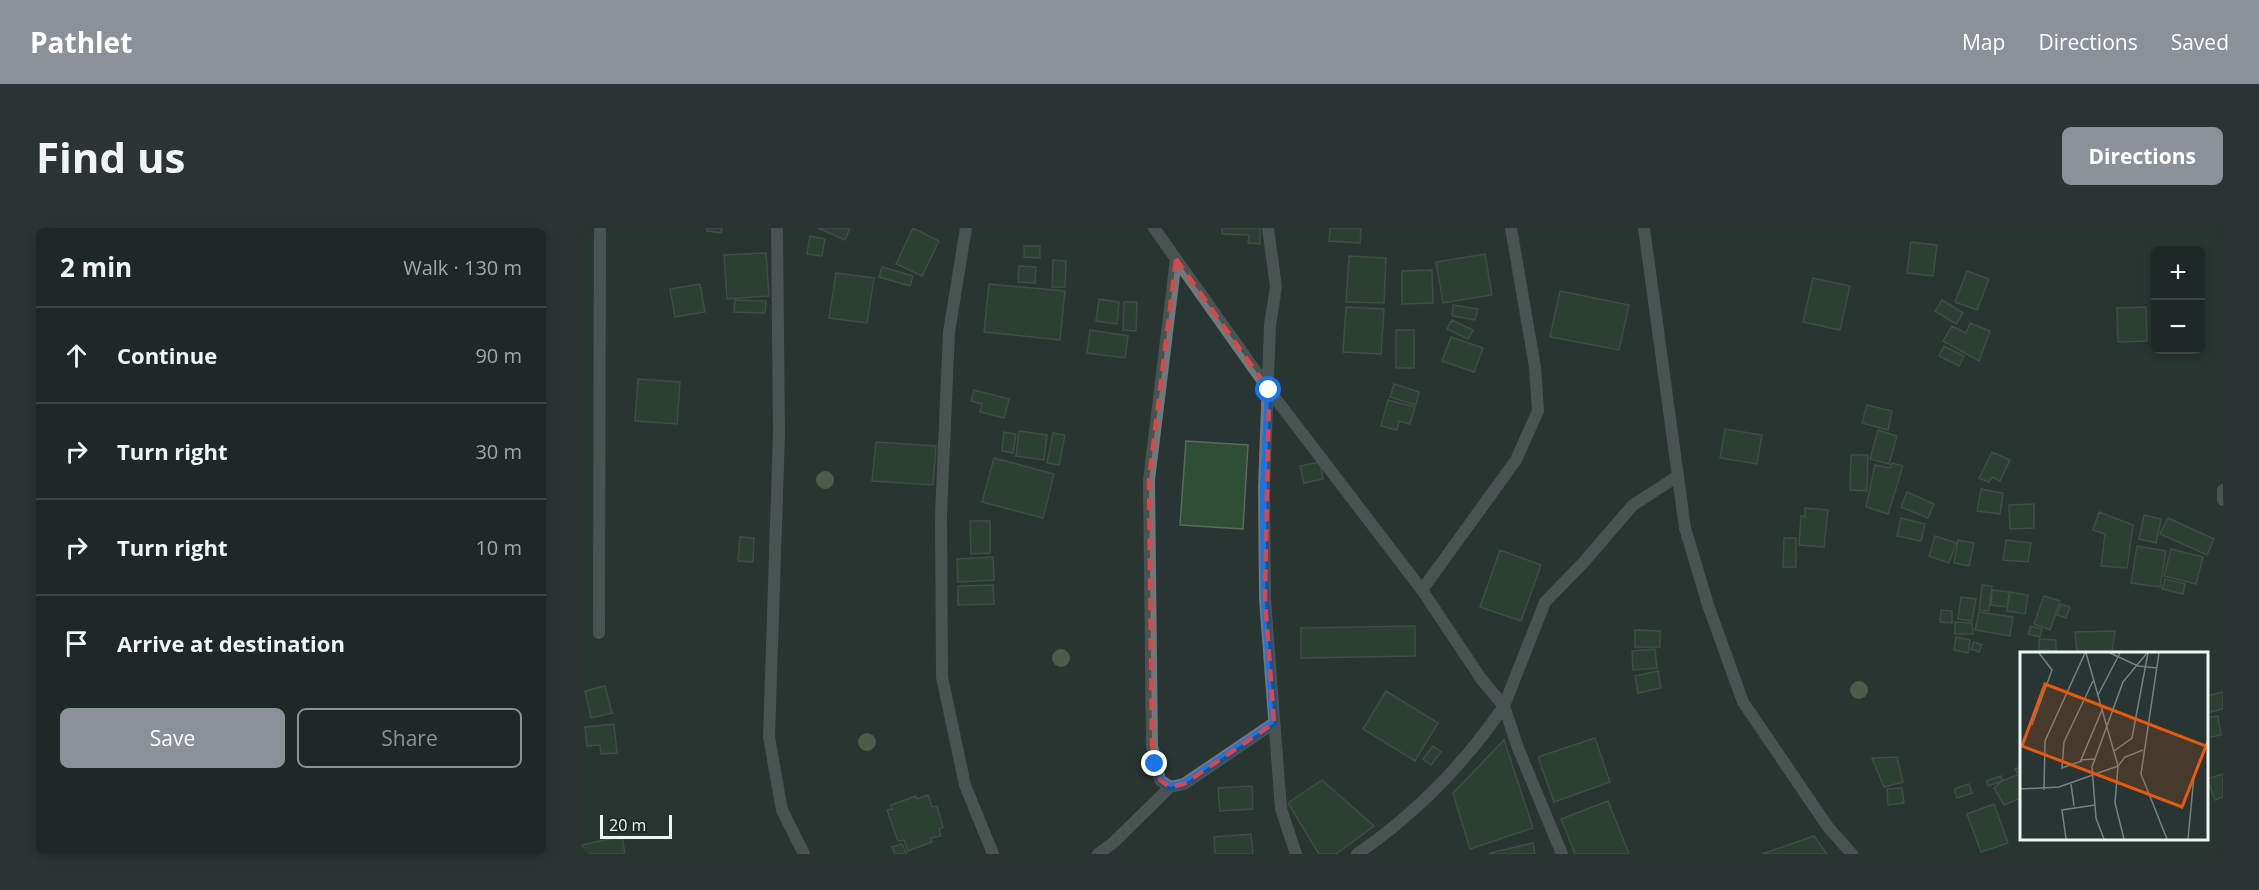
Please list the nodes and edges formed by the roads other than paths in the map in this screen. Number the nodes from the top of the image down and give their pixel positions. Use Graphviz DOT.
graph roads {
  1 [pos="600,228"];
  2 [pos="777,228"];
  3 [pos="966,228"];
  4 [pos="1154,228"];
  5 [pos="1268,228"];
  6 [pos="1511,228"];
  7 [pos="1644,228"];
  8 [pos="1176,259"];
  9 [pos="1269,390"];
  10 [pos="1678,476"];
  11 [pos="2223,490"];
  12 [pos="2223,500"];
  13 [pos="1422,590"];
  14 [pos="599,633"];
  15 [pos="1504,706"];
  16 [pos="1274,723"];
  17 [pos="1170,787"];
  18 [pos="804,854"];
  19 [pos="993,854"];
  20 [pos="1098,854"];
  21 [pos="1296,854"];
  22 [pos="1357,854"];
  23 [pos="1562,854"];
  24 [pos="1852,854"];
  1 -- 14 [label="street"];
  2 -- 18 [label="street"];
  3 -- 19 [label="street"];
  4 -- 8 [label="street"];
  5 -- 9 [label="street"];
  6 -- 13 [label="street"];
  7 -- 10 [label="street"];
  8 -- 9 [label="street"];
  8 -- 17 [label="street"];
  9 -- 13 [label="street"];
  9 -- 16 [label="street"];
  10 -- 15 [label="street"];
  10 -- 24 [label="street"];
  11 -- 12 [label="street"];
  13 -- 15 [label="street"];
  15 -- 22 [label="street"];
  15 -- 23 [label="street"];
  16 -- 17 [label="street"];
  16 -- 21 [label="street"];
  17 -- 20 [label="street"];
}
